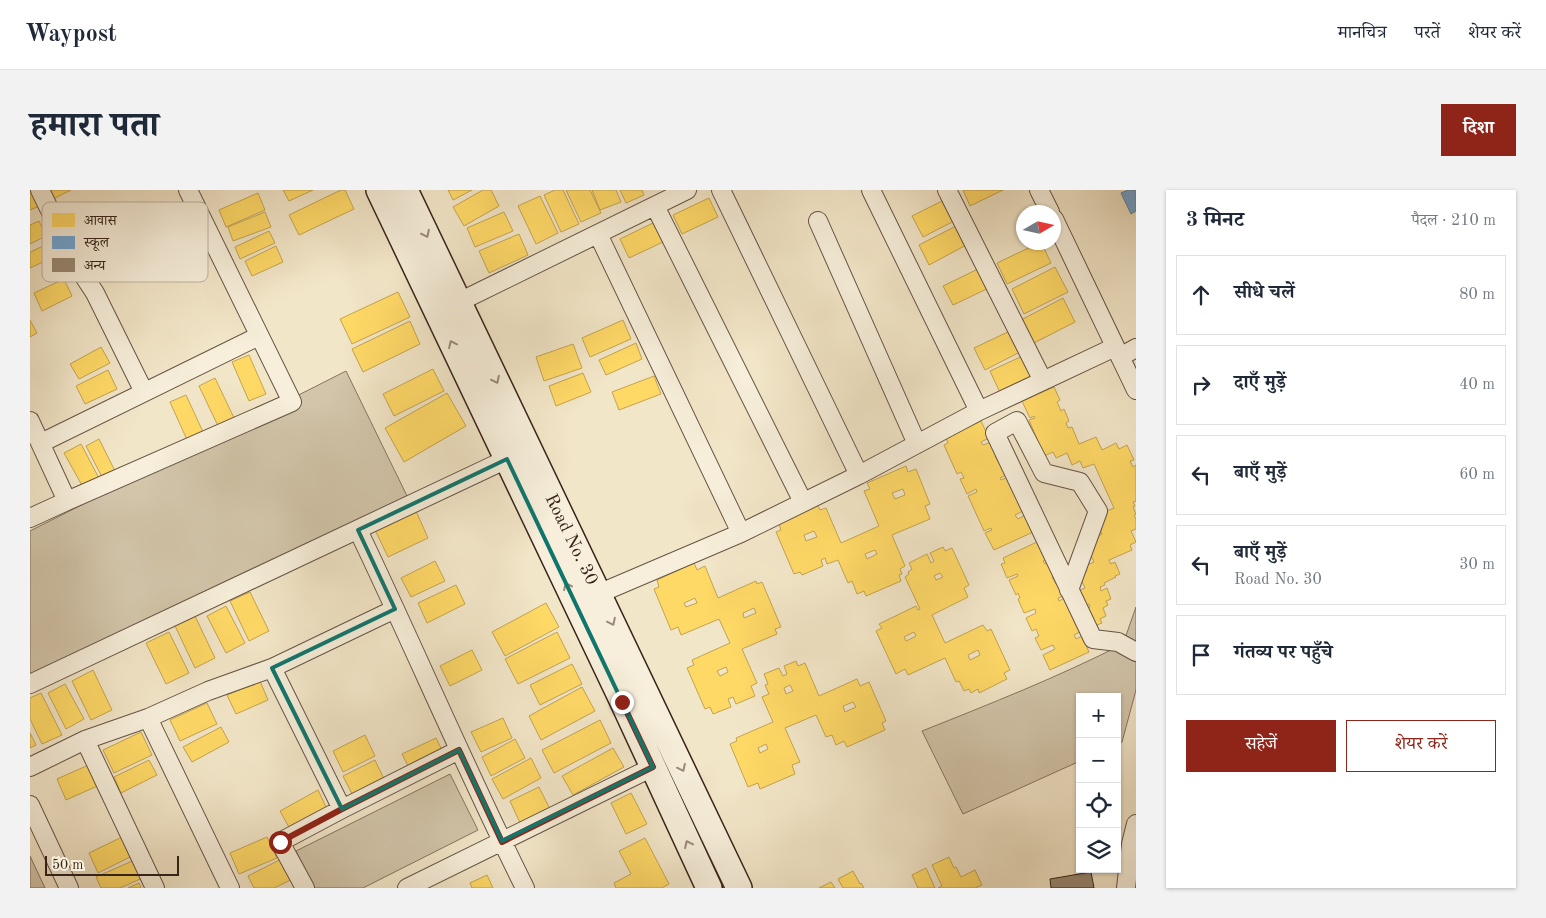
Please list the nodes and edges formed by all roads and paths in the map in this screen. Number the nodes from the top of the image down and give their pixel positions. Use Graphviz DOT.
graph roads {
  1 [pos="40,190"];
  2 [pos="188,190"];
  3 [pos="379,190"];
  4 [pos="405,190"];
  5 [pos="687,190"];
  6 [pos="721,190"];
  7 [pos="871,190"];
  8 [pos="947,190"];
  9 [pos="1039,190"];
  10 [pos="46,202"];
  11 [pos="194,202"];
  12 [pos="1046,205"];
  13 [pos="655,206"];
  14 [pos="818,221"];
  15 [pos="208,231"];
  16 [pos="598,234"];
  17 [pos="1061,234"];
  18 [pos="88,282"];
  19 [pos="458,302"];
  20 [pos="259,336"];
  21 [pos="1136,348"];
  22 [pos="1118,352"];
  23 [pos="1043,381"];
  24 [pos="1136,390"];
  25 [pos="144,392"];
  26 [pos="979,411"];
  27 [pos="30,421"];
  28 [pos="41,444"];
  29 [pos="917,444"];
  30 [pos="507,459"];
  31 [pos="859,475"];
  32 [pos="67,501"];
  33 [pos="803,502"];
  34 [pos="30,518"];
  35 [pos="358,530"];
  36 [pos="741,533"];
  37 [pos="1069,590"];
  38 [pos="598,594"];
  39 [pos="395,609"];
  40 [pos="1136,652"];
  41 [pos="272,668"];
  42 [pos="30,684"];
  43 [pos="148,718"];
  44 [pos="85,740"];
  45 [pos="459,750"];
  46 [pos="30,767"];
  47 [pos="653,767"];
  48 [pos="30,805"];
  49 [pos="342,809"];
  50 [pos="1136,824"];
  51 [pos="502,842"];
  52 [pos="732,886"];
  53 [pos="69,888"];
  54 [pos="155,888"];
  55 [pos="230,888"];
  56 [pos="305,888"];
  57 [pos="408,888"];
  58 [pos="525,888"];
  59 [pos="709,888"];
  60 [pos="1126,888"];
  1 -- 10 [label="street"];
  2 -- 11 [label="street"];
  30 -- 3 [label="street, Road No. 30, one-way"];
  4 -- 19 [label="street, Road No. 30, one-way"];
  5 -- 13 [label="street"];
  6 -- 31 [label="street"];
  7 -- 26 [label="street"];
  8 -- 23 [label="street"];
  9 -- 12 [label="street"];
  13 -- 16 [label="street"];
  13 -- 33 [label="street"];
  14 -- 29 [label="street"];
  15 -- 20 [label="street"];
  16 -- 19 [label="street"];
  16 -- 36 [label="street"];
  17 -- 22 [label="street"];
  18 -- 25 [label="street"];
  19 -- 38 [label="street, Road No. 30, one-way"];
  20 -- 25 [label="street"];
  20 -- 32 [label="street"];
  21 -- 22 [label="street"];
  22 -- 23 [label="street"];
  22 -- 24 [label="street"];
  23 -- 26 [label="street"];
  25 -- 28 [label="street"];
  26 -- 29 [label="street"];
  27 -- 28 [label="street"];
  28 -- 32 [label="street"];
  29 -- 31 [label="street"];
  30 -- 35 [label="street"];
  47 -- 30 [label="street, Road No. 30, one-way"];
  31 -- 33 [label="street"];
  32 -- 34 [label="street"];
  33 -- 36 [label="street"];
  35 -- 39 [label="street"];
  35 -- 42 [label="street"];
  36 -- 38 [label="street"];
  37 -- 37 [label="street"];
  37 -- 40 [label="street"];
  38 -- 52 [label="street, Road No. 30, one-way"];
  39 -- 41 [label="street"];
  39 -- 45 [label="street"];
  41 -- 43 [label="street"];
  41 -- 49 [label="street"];
  43 -- 44 [label="street"];
  43 -- 55 [label="street"];
  44 -- 46 [label="street"];
  44 -- 54 [label="street"];
  45 -- 49 [label="street"];
  45 -- 51 [label="street"];
  47 -- 51 [label="street"];
  59 -- 47 [label="street, Road No. 30, one-way"];
  48 -- 53 [label="street"];
  49 -- 56 [label="street"];
  50 -- 60 [label="street"];
  51 -- 57 [label="street"];
  51 -- 58 [label="street"];
}
